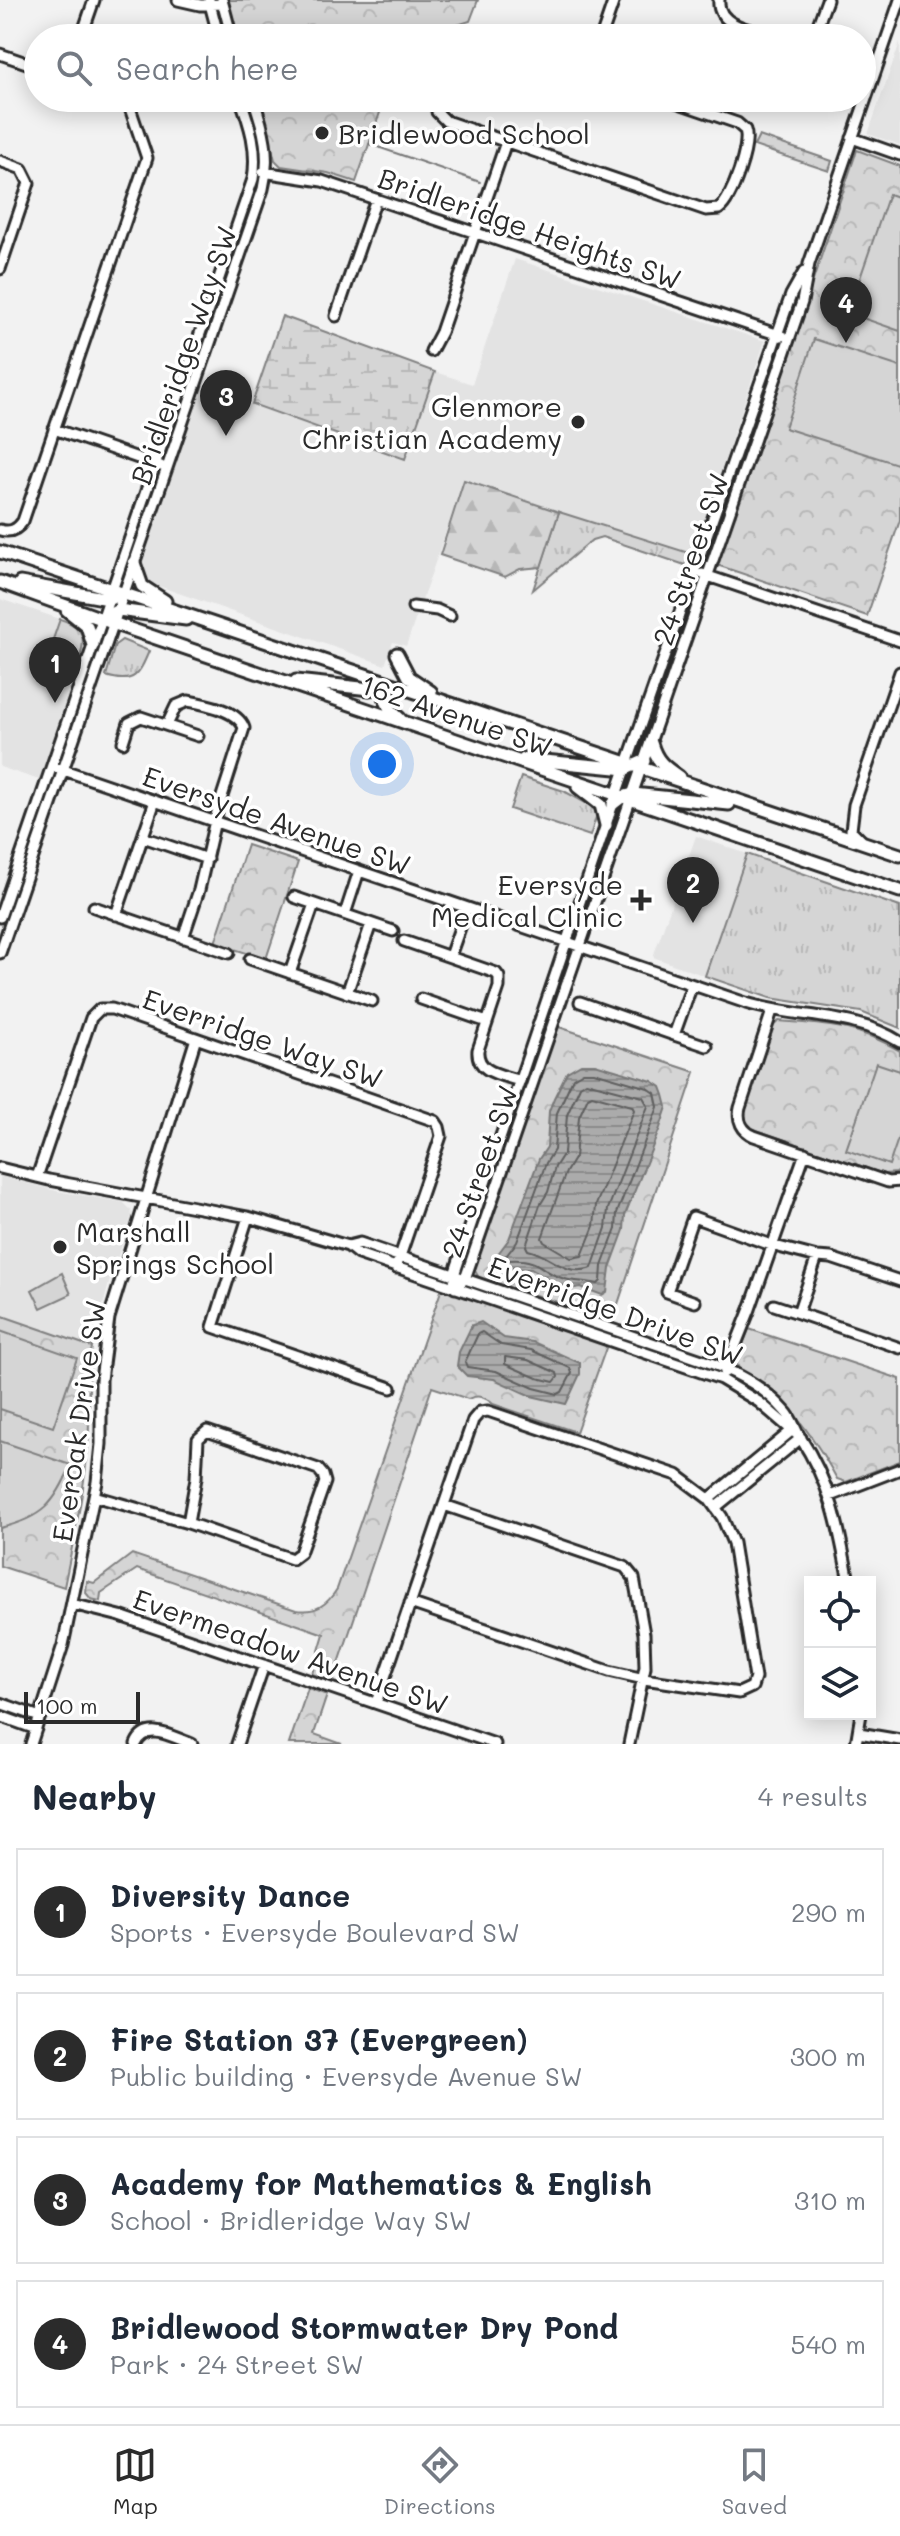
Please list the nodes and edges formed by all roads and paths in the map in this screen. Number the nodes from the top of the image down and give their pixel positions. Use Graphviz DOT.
graph roads {
  1 [pos="94,0"];
  2 [pos="178,0"];
  3 [pos="614,0"];
  4 [pos="719,0"];
  5 [pos="827,0"];
  6 [pos="900,0"];
  7 [pos="222,2"];
  8 [pos="210,3"];
  9 [pos="86,24"];
  10 [pos="215,24"];
  11 [pos="228,24"];
  12 [pos="606,24"];
  13 [pos="739,24"];
  14 [pos="818,24"];
  15 [pos="0,54"];
  16 [pos="24,62"];
  17 [pos="876,69"];
  18 [pos="131,112"];
  19 [pos="245,112"];
  20 [pos="257,112"];
  21 [pos="437,112"];
  22 [pos="705,112"];
  23 [pos="861,112"];
  24 [pos="852,138"];
  25 [pos="506,142"];
  26 [pos="900,155"];
  27 [pos="0,161"];
  28 [pos="254,171"];
  29 [pos="266,173"];
  30 [pos="376,199"];
  31 [pos="475,232"];
  32 [pos="809,264"];
  33 [pos="0,269"];
  34 [pos="222,271"];
  35 [pos="234,275"];
  36 [pos="336,316"];
  37 [pos="777,335"];
  38 [pos="789,339"];
  39 [pos="431,351"];
  40 [pos="187,372"];
  41 [pos="198,376"];
  42 [pos="54,429"];
  43 [pos="155,464"];
  44 [pos="167,468"];
  45 [pos="0,530"];
  46 [pos="0,552"];
  47 [pos="134,563"];
  48 [pos="695,572"];
  49 [pos="707,575"];
  50 [pos="0,581"];
  51 [pos="115,594"];
  52 [pos="53,601"];
  53 [pos="413,607"];
  54 [pos="118,610"];
  55 [pos="450,616"];
  56 [pos="198,617"];
  57 [pos="108,621"];
  58 [pos="218,624"];
  59 [pos="900,641"];
  60 [pos="93,645"];
  61 [pos="397,654"];
  62 [pos="900,672"];
  63 [pos="275,678"];
  64 [pos="387,682"];
  65 [pos="444,702"];
  66 [pos="403,722"];
  67 [pos="167,725"];
  68 [pos="198,736"];
  69 [pos="123,742"];
  70 [pos="651,743"];
  71 [pos="499,755"];
  72 [pos="634,765"];
  73 [pos="52,766"];
  74 [pos="63,770"];
  75 [pos="560,776"];
  76 [pos="693,786"];
  77 [pos="623,798"];
  78 [pos="155,801"];
  79 [pos="854,805"];
  80 [pos="758,808"];
  81 [pos="215,822"];
  82 [pos="606,825"];
  83 [pos="817,827"];
  84 [pos="143,837"];
  85 [pos="870,845"];
  86 [pos="900,855"];
  87 [pos="207,859"];
  88 [pos="359,871"];
  89 [pos="900,891"];
  90 [pos="294,897"];
  91 [pos="314,904"];
  92 [pos="94,907"];
  93 [pos="467,908"];
  94 [pos="345,914"];
  95 [pos="116,915"];
  96 [pos="0,917"];
  97 [pos="371,924"];
  98 [pos="393,931"];
  99 [pos="183,938"];
  100 [pos="404,941"];
  101 [pos="568,942"];
  102 [pos="580,947"];
  103 [pos="1,948"];
  104 [pos="229,953"];
  105 [pos="450,956"];
  106 [pos="250,959"];
  107 [pos="290,973"];
  108 [pos="692,985"];
  109 [pos="347,993"];
  110 [pos="421,999"];
  111 [pos="372,1001"];
  112 [pos="580,1002"];
  113 [pos="772,1011"];
  114 [pos="487,1022"];
  115 [pos="674,1035"];
  116 [pos="196,1038"];
  117 [pos="900,1042"];
  118 [pos="707,1046"];
  119 [pos="520,1081"];
  120 [pos="805,1153"];
  121 [pos="0,1168"];
  122 [pos="37,1177"];
  123 [pos="900,1181"];
  124 [pos="146,1198"];
  125 [pos="248,1217"];
  126 [pos="771,1245"];
  127 [pos="348,1246"];
  128 [pos="399,1256"];
  129 [pos="817,1257"];
  130 [pos="396,1268"];
  131 [pos="454,1275"];
  132 [pos="465,1279"];
  133 [pos="900,1281"];
  134 [pos="455,1288"];
  135 [pos="695,1302"];
  136 [pos="774,1305"];
  137 [pos="798,1313"];
  138 [pos="610,1334"];
  139 [pos="900,1348"];
  140 [pos="726,1369"];
  141 [pos="721,1379"];
  142 [pos="391,1388"];
  143 [pos="792,1429"];
  144 [pos="801,1438"];
  145 [pos="900,1469"];
  146 [pos="94,1496"];
  147 [pos="830,1496"];
  148 [pos="709,1499"];
  149 [pos="444,1505"];
  150 [pos="716,1507"];
  151 [pos="188,1523"];
  152 [pos="848,1576"];
  153 [pos="410,1603"];
  154 [pos="72,1604"];
  155 [pos="264,1665"];
  156 [pos="644,1679"];
  157 [pos="0,1703"];
  158 [pos="376,1703"];
  159 [pos="0,1716"];
  160 [pos="40,1717"];
  161 [pos="860,1720"];
  162 [pos="36,1729"];
  163 [pos="859,1733"];
  164 [pos="900,1740"];
  165 [pos="31,1744"];
  166 [pos="136,1744"];
  167 [pos="192,1744"];
  168 [pos="237,1744"];
  169 [pos="495,1744"];
  170 [pos="629,1744"];
  171 [pos="856,1744"];
  1 -- 9 [label="street"];
  2 -- 8 [label="street"];
  3 -- 12 [label="street"];
  4 -- 13 [label="street"];
  5 -- 14 [label="street"];
  6 -- 17 [label="street, 24 Street SW"];
  7 -- 8 [label="street"];
  7 -- 11 [label="street"];
  8 -- 10 [label="street"];
  15 -- 16 [label="street"];
  18 -- 42 [label="street"];
  19 -- 28 [label="street, Bridleridge Way SW"];
  20 -- 29 [label="street, Bridleridge Way SW"];
  21 -- 25 [label="street"];
  22 -- 25 [label="street"];
  23 -- 24 [label="street, 24 Street SW"];
  24 -- 26 [label="street"];
  24 -- 32 [label="street, 24 Street SW"];
  25 -- 31 [label="street"];
  27 -- 33 [label="street"];
  28 -- 29 [label="street, Bridleridge Heights SW"];
  28 -- 34 [label="street, Bridleridge Way SW"];
  29 -- 30 [label="street, Bridleridge Heights SW"];
  29 -- 35 [label="street, Bridleridge Way SW"];
  30 -- 31 [label="street, Bridleridge Heights SW"];
  30 -- 36 [label="street"];
  31 -- 37 [label="street, Bridleridge Heights SW"];
  31 -- 39 [label="street"];
  32 -- 37 [label="street, 24 Street SW"];
  32 -- 38 [label="street, 24 Street SW"];
  34 -- 35 [label="street"];
  34 -- 40 [label="street, Bridleridge Way SW"];
  35 -- 41 [label="street, Bridleridge Way SW"];
  37 -- 38 [label="street, Bridleridge Heights SW"];
  37 -- 48 [label="street, 24 Street SW"];
  38 -- 49 [label="street, 24 Street SW"];
  40 -- 41 [label="street"];
  40 -- 43 [label="street, Bridleridge Way SW"];
  41 -- 44 [label="street, Bridleridge Way SW"];
  42 -- 43 [label="street"];
  42 -- 45 [label="street"];
  43 -- 44 [label="street"];
  43 -- 51 [label="street, Bridleridge Way SW"];
  44 -- 47 [label="street, Bridleridge Way SW"];
  46 -- 51 [label="main road, 162 Avenue SW"];
  47 -- 51 [label="street, Bridleridge Way SW"];
  47 -- 56 [label="main road"];
  48 -- 49 [label="street"];
  48 -- 72 [label="street, 24 Street SW"];
  49 -- 59 [label="street"];
  49 -- 70 [label="street, 24 Street SW"];
  50 -- 51 [label="main road"];
  50 -- 52 [label="main road, 162 Avenue SW"];
  51 -- 54 [label="street, Bridleridge Way SW"];
  51 -- 56 [label="main road, 162 Avenue SW"];
  51 -- 57 [label="street"];
  52 -- 57 [label="main road, 162 Avenue SW"];
  52 -- 60 [label="main road"];
  53 -- 55 [label="street"];
  54 -- 57 [label="main road"];
  54 -- 58 [label="main road"];
  56 -- 58 [label="main road, 162 Avenue SW"];
  57 -- 60 [label="street"];
  57 -- 63 [label="main road, 162 Avenue SW"];
  57 -- 74 [label="street"];
  58 -- 64 [label="main road, 162 Avenue SW"];
  60 -- 73 [label="street"];
  61 -- 65 [label="main road"];
  62 -- 79 [label="street"];
  63 -- 64 [label="main road"];
  63 -- 66 [label="main road, 162 Avenue SW"];
  64 -- 65 [label="main road, 162 Avenue SW"];
  64 -- 66 [label="main road"];
  65 -- 72 [label="main road, 162 Avenue SW"];
  66 -- 71 [label="main road, 162 Avenue SW"];
  67 -- 68 [label="street"];
  67 -- 69 [label="street"];
  67 -- 81 [label="street"];
  70 -- 72 [label="street, 24 Street SW"];
  70 -- 76 [label="main road"];
  71 -- 72 [label="main road"];
  71 -- 75 [label="main road, 162 Avenue SW"];
  72 -- 76 [label="main road, 162 Avenue SW"];
  72 -- 77 [label="street, 24 Street SW"];
  72 -- 77 [label="street, 24 Street SW"];
  73 -- 74 [label="street, Eversyde Avenue SW"];
  73 -- 96 [label="street"];
  74 -- 78 [label="street, Eversyde Avenue SW"];
  74 -- 103 [label="street"];
  75 -- 77 [label="main road, 162 Avenue SW"];
  75 -- 82 [label="main road"];
  76 -- 80 [label="main road, 162 Avenue SW"];
  77 -- 80 [label="main road"];
  77 -- 82 [label="street, 24 Street SW"];
  77 -- 89 [label="main road, 162 Avenue SW"];
  77 -- 102 [label="street, 24 Street SW"];
  78 -- 81 [label="street, Eversyde Avenue SW"];
  78 -- 84 [label="street"];
  79 -- 83 [label="street"];
  79 -- 85 [label="street"];
  80 -- 83 [label="main road, 162 Avenue SW"];
  81 -- 87 [label="street"];
  81 -- 88 [label="street, Eversyde Avenue SW"];
  82 -- 101 [label="street, 24 Street SW"];
  83 -- 85 [label="main road, 162 Avenue SW"];
  84 -- 87 [label="street"];
  84 -- 95 [label="street"];
  85 -- 86 [label="main road, 162 Avenue SW"];
  87 -- 99 [label="street"];
  88 -- 93 [label="street, Eversyde Avenue SW"];
  88 -- 94 [label="street"];
  90 -- 91 [label="street"];
  91 -- 94 [label="street"];
  91 -- 107 [label="street"];
  92 -- 95 [label="street"];
  93 -- 101 [label="street, Eversyde Avenue SW"];
  93 -- 105 [label="street"];
  94 -- 97 [label="street"];
  95 -- 99 [label="street"];
  97 -- 98 [label="street"];
  97 -- 109 [label="street"];
  99 -- 104 [label="street"];
  100 -- 105 [label="street"];
  101 -- 102 [label="street, Eversyde Avenue SW"];
  101 -- 119 [label="street, 24 Street SW"];
  102 -- 108 [label="street, Eversyde Avenue SW"];
  102 -- 132 [label="street, 24 Street SW"];
  105 -- 114 [label="street"];
  106 -- 107 [label="street"];
  107 -- 109 [label="street"];
  108 -- 113 [label="street, Eversyde Avenue SW"];
  108 -- 115 [label="street"];
  109 -- 111 [label="street"];
  110 -- 114 [label="street"];
  112 -- 115 [label="street"];
  113 -- 117 [label="street, Eversyde Avenue SW"];
  113 -- 120 [label="street"];
  114 -- 119 [label="street"];
  115 -- 118 [label="street"];
  116 -- 122 [label="street, Everridge Way SW"];
  116 -- 124 [label="street, Everoak Drive SW"];
  116 -- 128 [label="street, Everridge Way SW"];
  119 -- 131 [label="street, 24 Street SW"];
  120 -- 123 [label="street"];
  120 -- 126 [label="street"];
  121 -- 122 [label="street, Everridge Drive SW"];
  122 -- 124 [label="street, Everridge Drive SW"];
  124 -- 125 [label="street, Everridge Drive SW"];
  124 -- 146 [label="street, Everoak Drive SW"];
  125 -- 127 [label="street, Everridge Drive SW"];
  125 -- 142 [label="street"];
  126 -- 129 [label="street"];
  126 -- 135 [label="street"];
  126 -- 140 [label="street"];
  127 -- 128 [label="street, Everridge Drive SW"];
  127 -- 130 [label="street, Everridge Drive SW"];
  128 -- 130 [label="street, Everridge Way SW"];
  128 -- 131 [label="street, Everridge Drive SW"];
  129 -- 133 [label="street"];
  129 -- 137 [label="street"];
  130 -- 134 [label="street, Everridge Drive SW"];
  131 -- 132 [label="street, Everridge Drive SW"];
  131 -- 134 [label="street, 24 Street SW"];
  132 -- 134 [label="street, 24 Street SW"];
  132 -- 138 [label="street, Everridge Drive SW"];
  134 -- 138 [label="street, Everridge Drive SW"];
  136 -- 137 [label="street"];
  137 -- 139 [label="street"];
  138 -- 140 [label="street, Everridge Drive SW"];
  138 -- 141 [label="street, Everridge Drive SW"];
  140 -- 141 [label="street"];
  140 -- 143 [label="street, Everridge Drive SW"];
  141 -- 143 [label="street, Everridge Drive SW"];
  143 -- 144 [label="street, Everridge Drive SW"];
  143 -- 148 [label="street"];
  144 -- 147 [label="street, Everridge Drive SW"];
  144 -- 150 [label="street"];
  145 -- 147 [label="street"];
  146 -- 151 [label="street"];
  146 -- 154 [label="street, Everoak Drive SW"];
  147 -- 152 [label="street, Everridge Drive SW"];
  148 -- 149 [label="street"];
  148 -- 150 [label="street"];
  149 -- 153 [label="street"];
  149 -- 156 [label="street"];
  150 -- 156 [label="street"];
  151 -- 151 [label="street"];
  153 -- 156 [label="street"];
  153 -- 158 [label="street"];
  154 -- 155 [label="street, Evermeadow Avenue SW"];
  154 -- 160 [label="street, Everoak Drive SW"];
  155 -- 158 [label="street, Evermeadow Avenue SW"];
  155 -- 168 [label="street"];
  156 -- 170 [label="street"];
  157 -- 160 [label="street"];
  158 -- 169 [label="street, Evermeadow Avenue SW"];
  159 -- 162 [label="street"];
  160 -- 162 [label="street, Everoak Drive SW"];
  161 -- 163 [label="street"];
  162 -- 165 [label="street, Everoak Drive SW"];
  163 -- 164 [label="street"];
  163 -- 171 [label="street"];
  166 -- 167 [label="street"];
}
